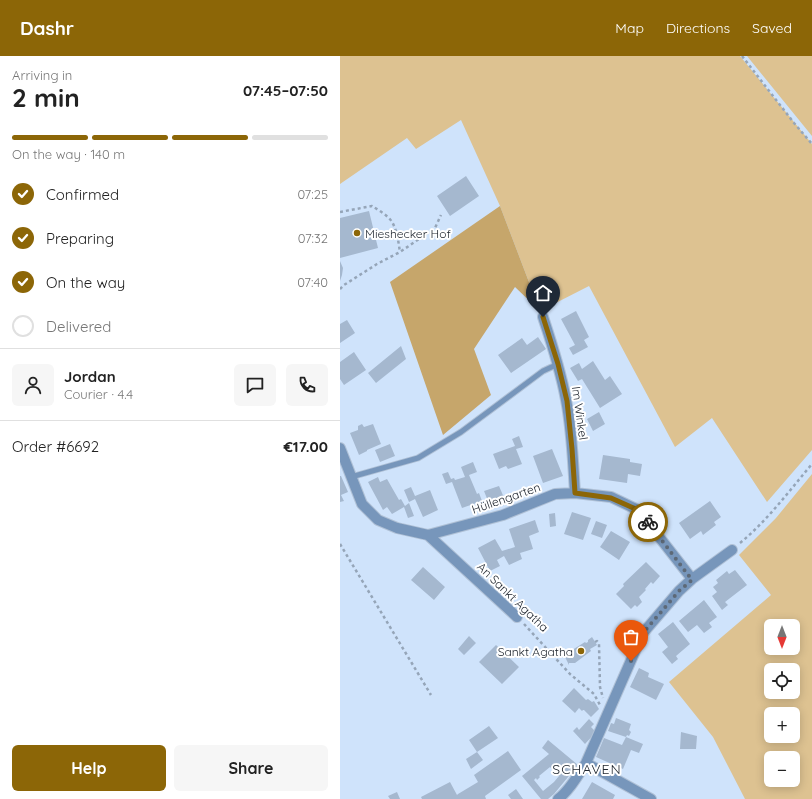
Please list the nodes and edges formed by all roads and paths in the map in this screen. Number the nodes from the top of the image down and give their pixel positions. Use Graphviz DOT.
graph roads {
  1 [pos="742,56"];
  2 [pos="812,144"];
  3 [pos="340,212"];
  4 [pos="441,214"];
  5 [pos="400,252"];
  6 [pos="340,289"];
  7 [pos="543,317"];
  8 [pos="558,364"];
  9 [pos="340,448"];
  10 [pos="812,464"];
  11 [pos="351,477"];
  12 [pos="575,493"];
  13 [pos="428,535"];
  14 [pos="340,544"];
  15 [pos="732,550"];
  16 [pos="692,580"];
  17 [pos="517,617"];
  18 [pos="595,642"];
  19 [pos="431,695"];
  20 [pos="602,695"];
  21 [pos="606,718"];
  22 [pos="586,763"];
  23 [pos="558,799"];
  24 [pos="651,799"];
  1 -- 2 [label="path"];
  3 -- 5 [label="path"];
  4 -- 5 [label="path"];
  5 -- 6 [label="path"];
  7 -- 8 [label="street, Im Winkel"];
  8 -- 11 [label="lane"];
  8 -- 12 [label="street, Im Winkel"];
  9 -- 11 [label="street, Hüllengarten"];
  10 -- 15 [label="path"];
  11 -- 13 [label="street, Hüllengarten"];
  12 -- 13 [label="street, Hüllengarten"];
  12 -- 16 [label="street, Hüllengarten"];
  13 -- 17 [label="street, An Sankt Agatha"];
  14 -- 19 [label="path"];
  15 -- 16 [label="street"];
  16 -- 21 [label="street"];
  17 -- 21 [label="path, An Sankt Agatha"];
  18 -- 20 [label="path"];
  21 -- 22 [label="street"];
  22 -- 23 [label="street"];
  22 -- 24 [label="street"];
}
